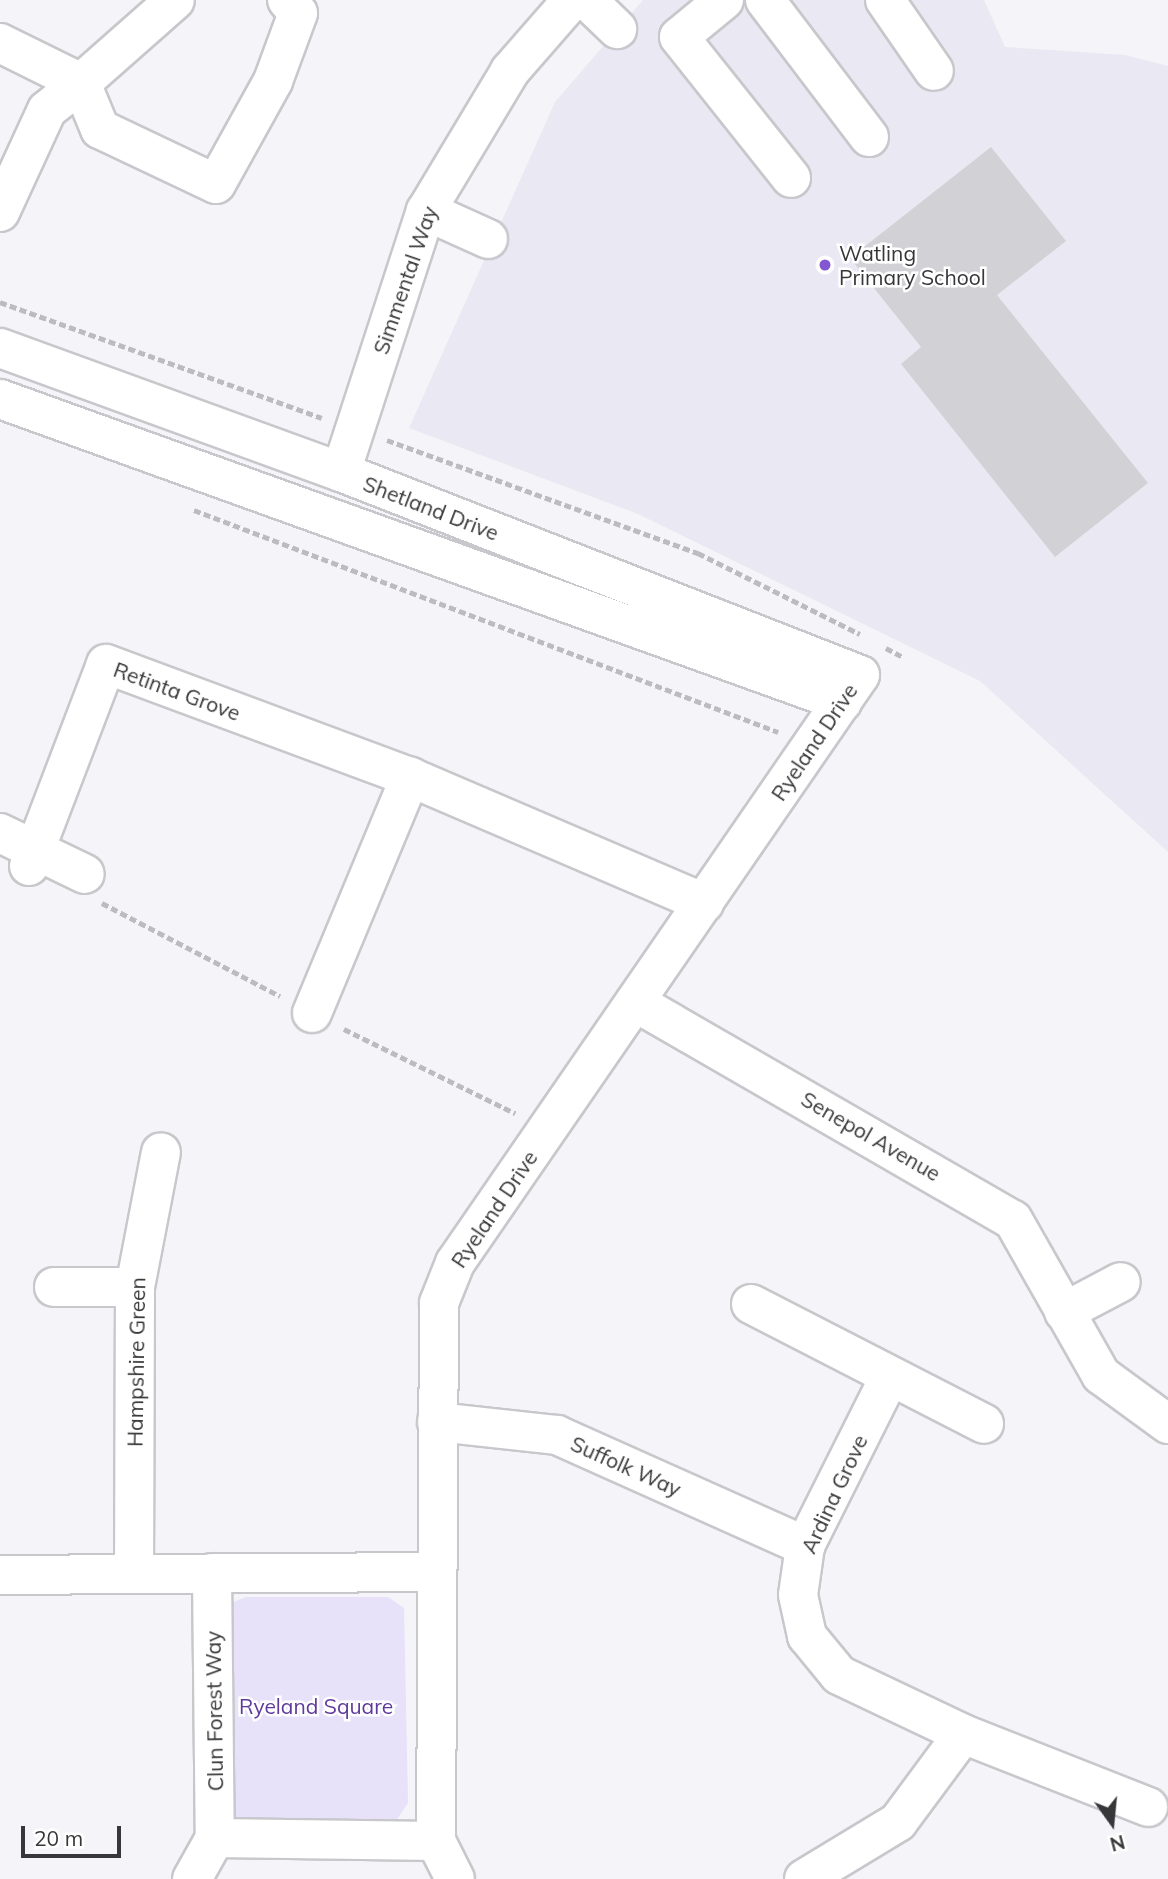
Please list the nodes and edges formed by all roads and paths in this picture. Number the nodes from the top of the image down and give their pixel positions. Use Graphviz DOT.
graph roads {
  1 [pos="175,0"];
  2 [pos="287,0"];
  3 [pos="572,0"];
  4 [pos="587,0"];
  5 [pos="724,0"];
  6 [pos="765,0"];
  7 [pos="885,0"];
  8 [pos="617,29"];
  9 [pos="0,43"];
  10 [pos="934,71"];
  11 [pos="81,83"];
  12 [pos="869,137"];
  13 [pos="791,178"];
  14 [pos="426,211"];
  15 [pos="0,212"];
  16 [pos="488,239"];
  17 [pos="0,302"];
  18 [pos="0,348"];
  19 [pos="0,399"];
  20 [pos="355,430"];
  21 [pos="341,472"];
  22 [pos="186,508"];
  23 [pos="870,639"];
  24 [pos="903,657"];
  25 [pos="861,674"];
  26 [pos="812,745"];
  27 [pos="410,776"];
  28 [pos="0,833"];
  29 [pos="32,858"];
  30 [pos="88,886"];
  31 [pos="704,903"];
  32 [pos="635,1002"];
  33 [pos="312,1013"];
  34 [pos="548,1129"];
  35 [pos="161,1152"];
  36 [pos="1121,1282"];
  37 [pos="54,1287"];
  38 [pos="135,1287"];
  39 [pos="751,1304"];
  40 [pos="1064,1312"];
  41 [pos="889,1378"];
  42 [pos="437,1422"];
  43 [pos="1168,1423"];
  44 [pos="984,1424"];
  45 [pos="805,1546"];
  46 [pos="437,1572"];
  47 [pos="212,1573"];
  48 [pos="134,1574"];
  49 [pos="0,1575"];
  50 [pos="963,1734"];
  51 [pos="1148,1807"];
  52 [pos="215,1839"];
  53 [pos="436,1841"];
  54 [pos="192,1879"];
  55 [pos="454,1879"];
  56 [pos="804,1879"];
  1 -- 11 [label="street"];
  2 -- 11 [label="street"];
  3 -- 14 [label="street, Simmental Way"];
  4 -- 8 [label="street"];
  5 -- 13 [label="street"];
  6 -- 12 [label="street"];
  7 -- 10 [label="street"];
  9 -- 11 [label="street"];
  11 -- 15 [label="street"];
  14 -- 16 [label="street"];
  14 -- 20 [label="street, Simmental Way"];
  17 -- 20 [label="path"];
  18 -- 21 [label="street, Shetland Drive"];
  19 -- 25 [label="street, Shetland Drive"];
  20 -- 21 [label="street, Simmental Way"];
  20 -- 23 [label="path"];
  21 -- 25 [label="street, Shetland Drive"];
  22 -- 26 [label="path"];
  24 -- 25 [label="path"];
  25 -- 26 [label="street, Ryeland Drive"];
  26 -- 31 [label="street, Ryeland Drive"];
  27 -- 29 [label="street, Retinta Grove"];
  27 -- 31 [label="street, Retinta Grove"];
  27 -- 33 [label="street"];
  28 -- 29 [label="street"];
  29 -- 30 [label="street"];
  30 -- 33 [label="path"];
  31 -- 32 [label="street, Ryeland Drive"];
  32 -- 34 [label="street, Ryeland Drive"];
  32 -- 40 [label="street, Senepol Avenue"];
  33 -- 34 [label="path"];
  34 -- 42 [label="street, Ryeland Drive"];
  35 -- 38 [label="street, Hampshire Green"];
  36 -- 40 [label="street"];
  37 -- 38 [label="street"];
  38 -- 48 [label="street, Hampshire Green"];
  39 -- 41 [label="street"];
  40 -- 43 [label="street, Senepol Avenue"];
  41 -- 44 [label="street"];
  41 -- 45 [label="street, Ardina Grove"];
  42 -- 45 [label="street, Suffolk Way"];
  42 -- 46 [label="street, Ryeland Drive"];
  45 -- 50 [label="street, Ardina Grove"];
  46 -- 47 [label="street"];
  46 -- 53 [label="street, Ryeland Drive"];
  47 -- 48 [label="street"];
  47 -- 52 [label="street, Clun Forest Way"];
  48 -- 49 [label="street"];
  50 -- 51 [label="street, Ardina Grove"];
  50 -- 56 [label="street"];
  52 -- 53 [label="street"];
  52 -- 54 [label="street"];
  53 -- 55 [label="street, Ryeland Drive"];
}
